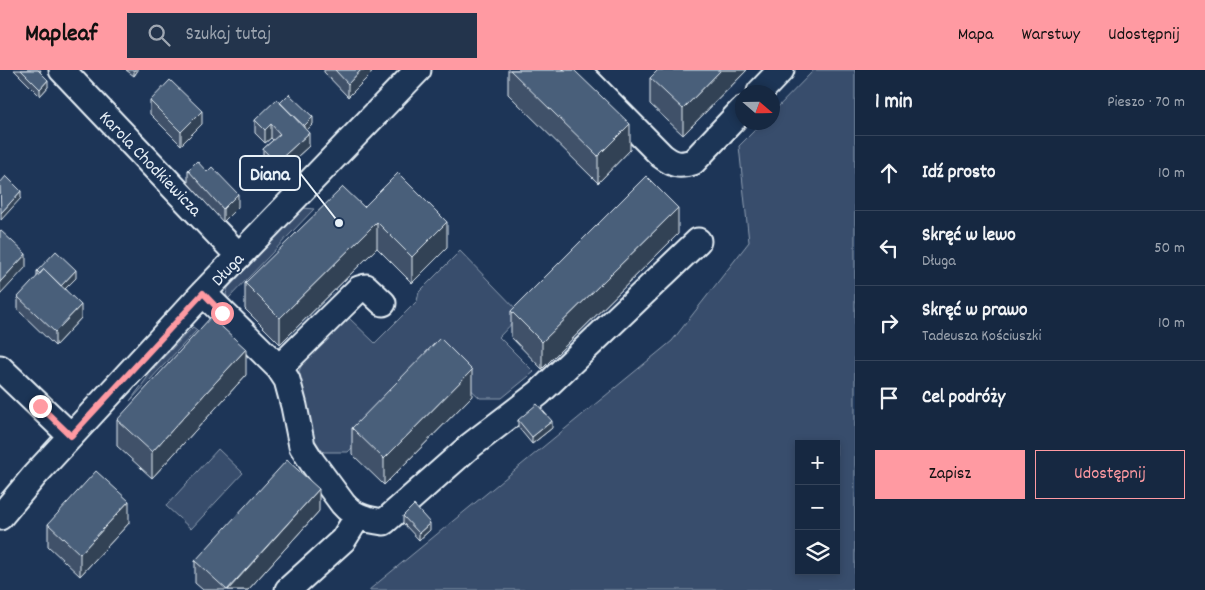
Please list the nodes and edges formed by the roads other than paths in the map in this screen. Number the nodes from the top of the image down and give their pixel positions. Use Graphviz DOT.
graph roads {
  1 [pos="62,70"];
  2 [pos="418,70"];
  3 [pos="576,70"];
  4 [pos="781,70"];
  5 [pos="767,85"];
  6 [pos="735,117"];
  7 [pos="698,241"];
  8 [pos="239,256"];
  9 [pos="203,293"];
  10 [pos="383,303"];
  11 [pos="0,368"];
  12 [pos="279,368"];
  13 [pos="71,436"];
  14 [pos="358,516"];
  15 [pos="0,517"];
  16 [pos="288,590"];
  1 -- 8 [label="street, Karola Chodkiewicza"];
  2 -- 8 [label="street, Długa"];
  3 -- 6 [label="street"];
  4 -- 5 [label="street"];
  7 -- 14 [label="street"];
  8 -- 9 [label="street, Długa"];
  9 -- 12 [label="street"];
  9 -- 13 [label="street, Długa"];
  10 -- 12 [label="street"];
  11 -- 13 [label="street"];
  12 -- 14 [label="street"];
  13 -- 15 [label="street, Długa"];
  14 -- 16 [label="street"];
}
